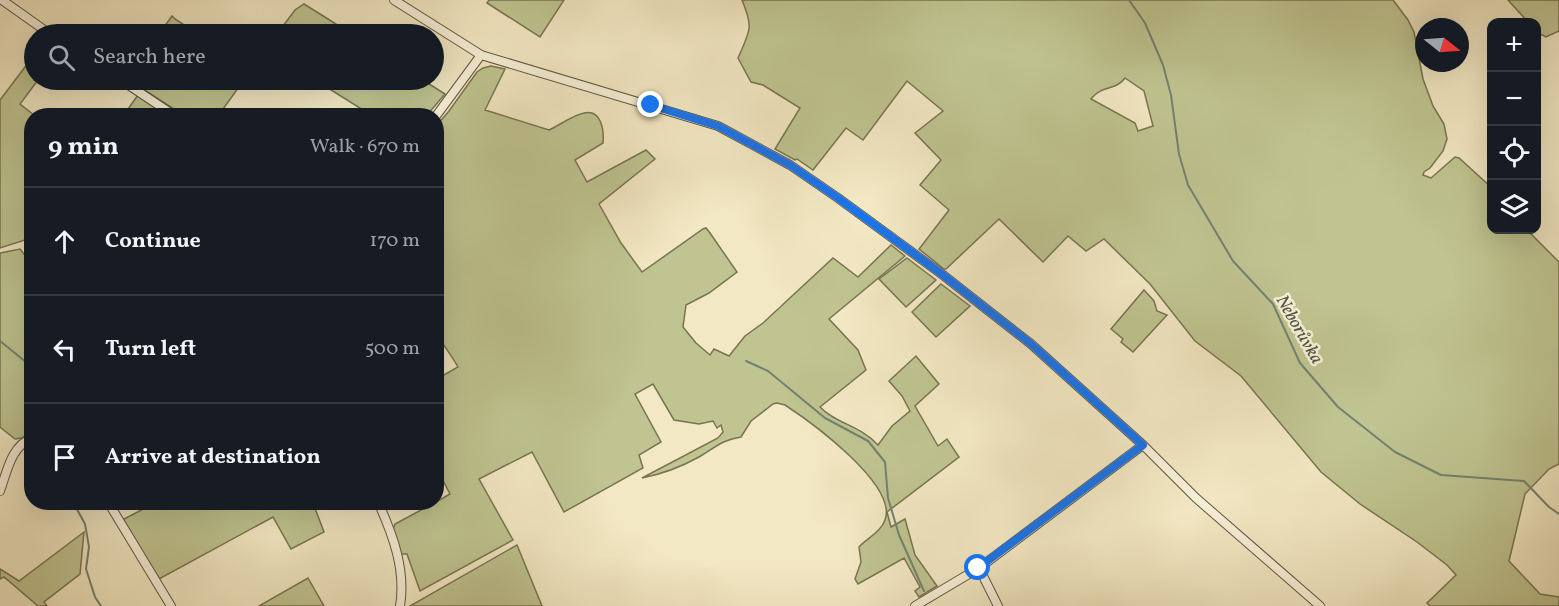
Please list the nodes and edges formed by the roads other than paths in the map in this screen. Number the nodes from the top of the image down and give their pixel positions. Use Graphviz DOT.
graph roads {
  1 [pos="2,0"];
  2 [pos="394,0"];
  3 [pos="36,24"];
  4 [pos="432,24"];
  5 [pos="444,32"];
  6 [pos="481,55"];
  7 [pos="136,90"];
  8 [pos="163,108"];
  9 [pos="442,108"];
  10 [pos="24,444"];
  11 [pos="1143,445"];
  12 [pos="0,491"];
  13 [pos="113,510"];
  14 [pos="382,510"];
  15 [pos="978,568"];
  16 [pos="171,606"];
  17 [pos="400,606"];
  18 [pos="915,606"];
  19 [pos="999,606"];
  20 [pos="1320,606"];
  1 -- 3 [label="street"];
  2 -- 4 [label="street"];
  5 -- 6 [label="street"];
  6 -- 9 [label="street"];
  6 -- 11 [label="street"];
  7 -- 8 [label="street"];
  10 -- 12 [label="street"];
  11 -- 15 [label="street"];
  11 -- 20 [label="street"];
  13 -- 16 [label="street"];
  14 -- 17 [label="street"];
  15 -- 18 [label="street"];
  15 -- 19 [label="street"];
}
